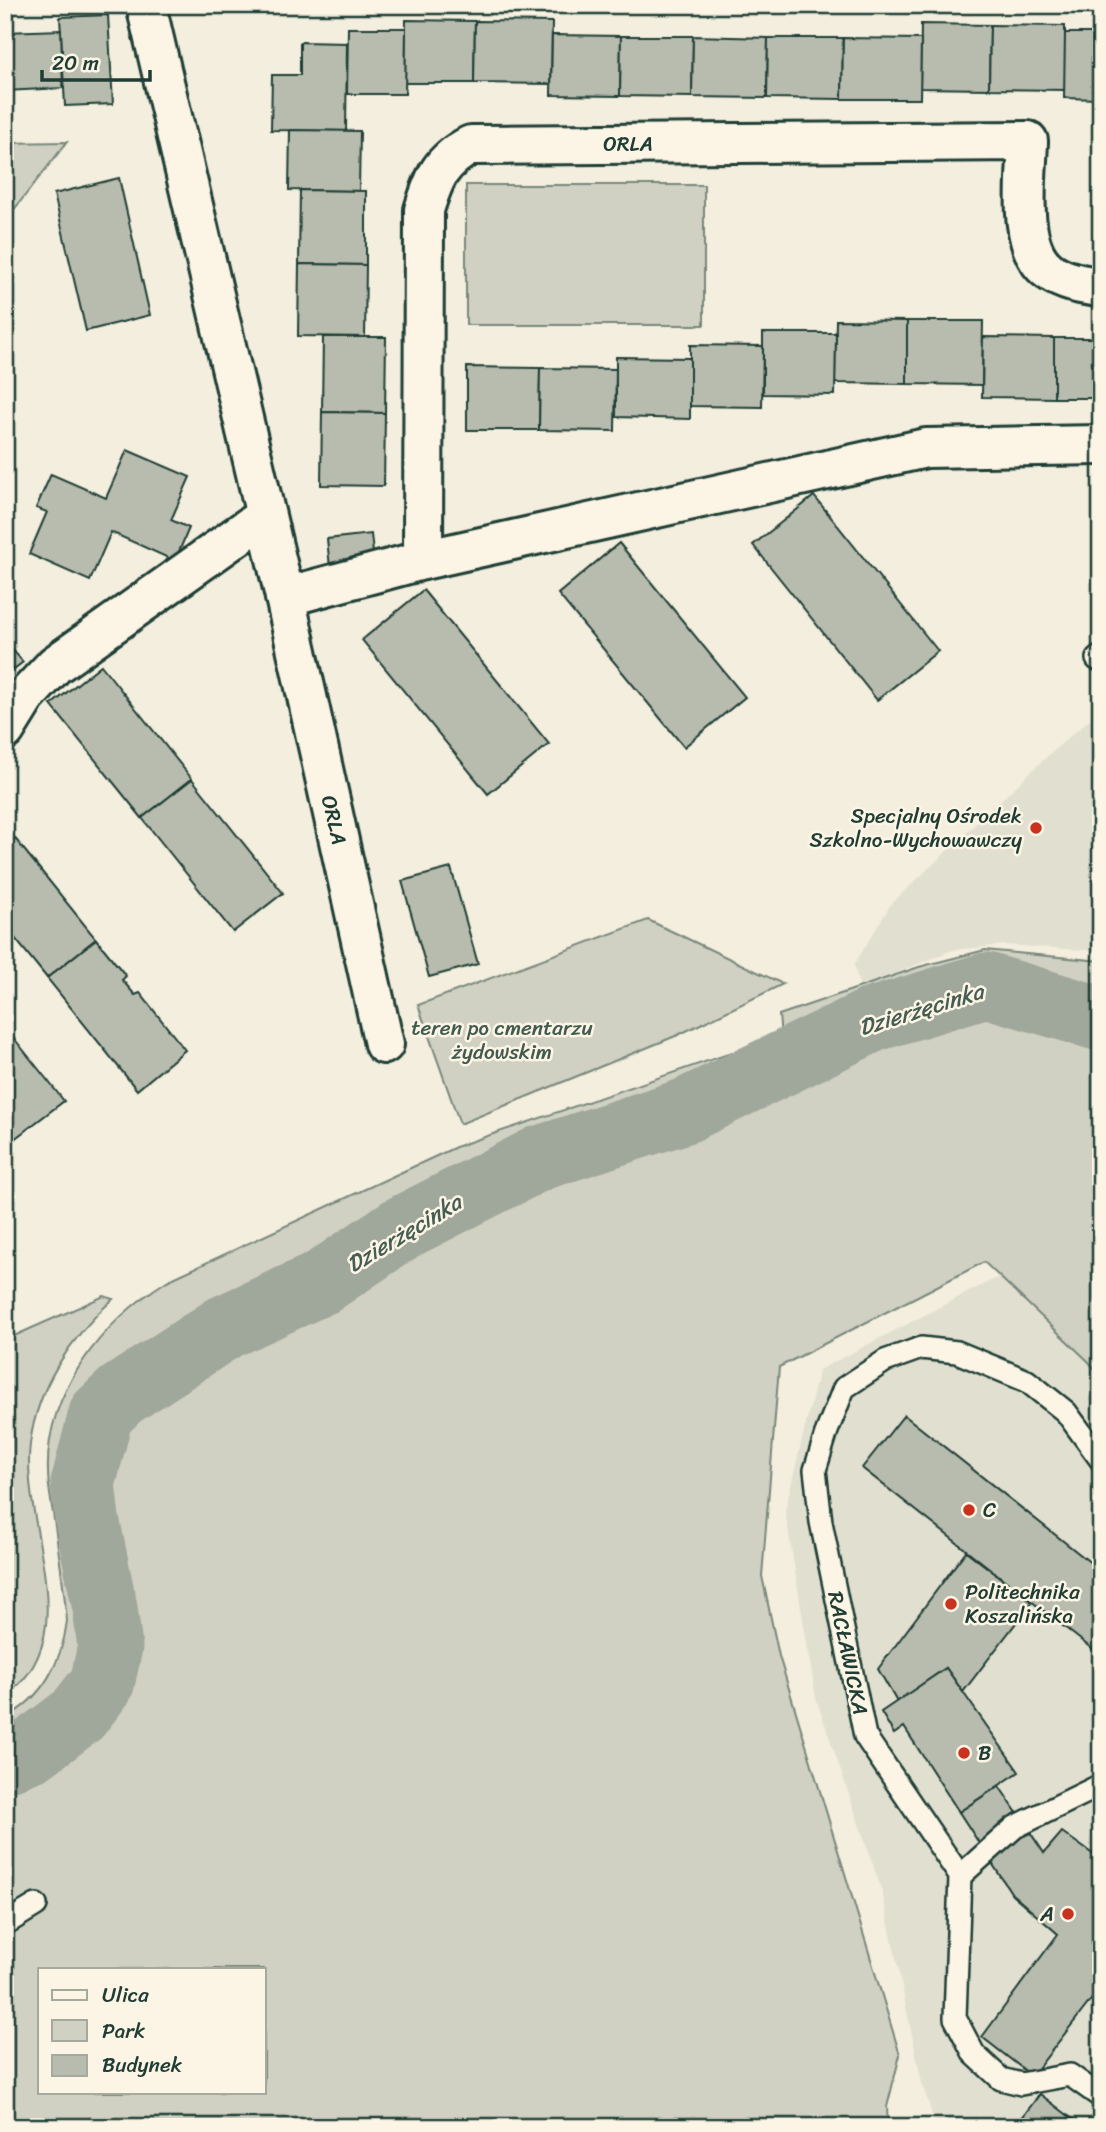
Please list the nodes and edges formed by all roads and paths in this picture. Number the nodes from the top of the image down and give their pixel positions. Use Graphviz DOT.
graph roads {
  1 [pos="146,5"];
  2 [pos="1101,287"];
  3 [pos="1101,445"];
  4 [pos="265,516"];
  5 [pos="424,560"];
  6 [pos="285,597"];
  7 [pos="5,730"];
  8 [pos="384,1044"];
  9 [pos="1101,1460"];
  10 [pos="1101,1785"];
  11 [pos="960,1875"];
  12 [pos="36,1905"];
  13 [pos="5,1924"];
  14 [pos="1101,2097"];
  1 -- 4 [label="street, ORLA"];
  2 -- 5 [label="street, ORLA"];
  3 -- 5 [label="street"];
  4 -- 6 [label="street, ORLA"];
  4 -- 7 [label="street"];
  5 -- 6 [label="street"];
  6 -- 8 [label="street, ORLA"];
  9 -- 11 [label="lane, RACŁAWICKA"];
  10 -- 11 [label="lane"];
  11 -- 14 [label="lane"];
  12 -- 13 [label="lane"];
}
